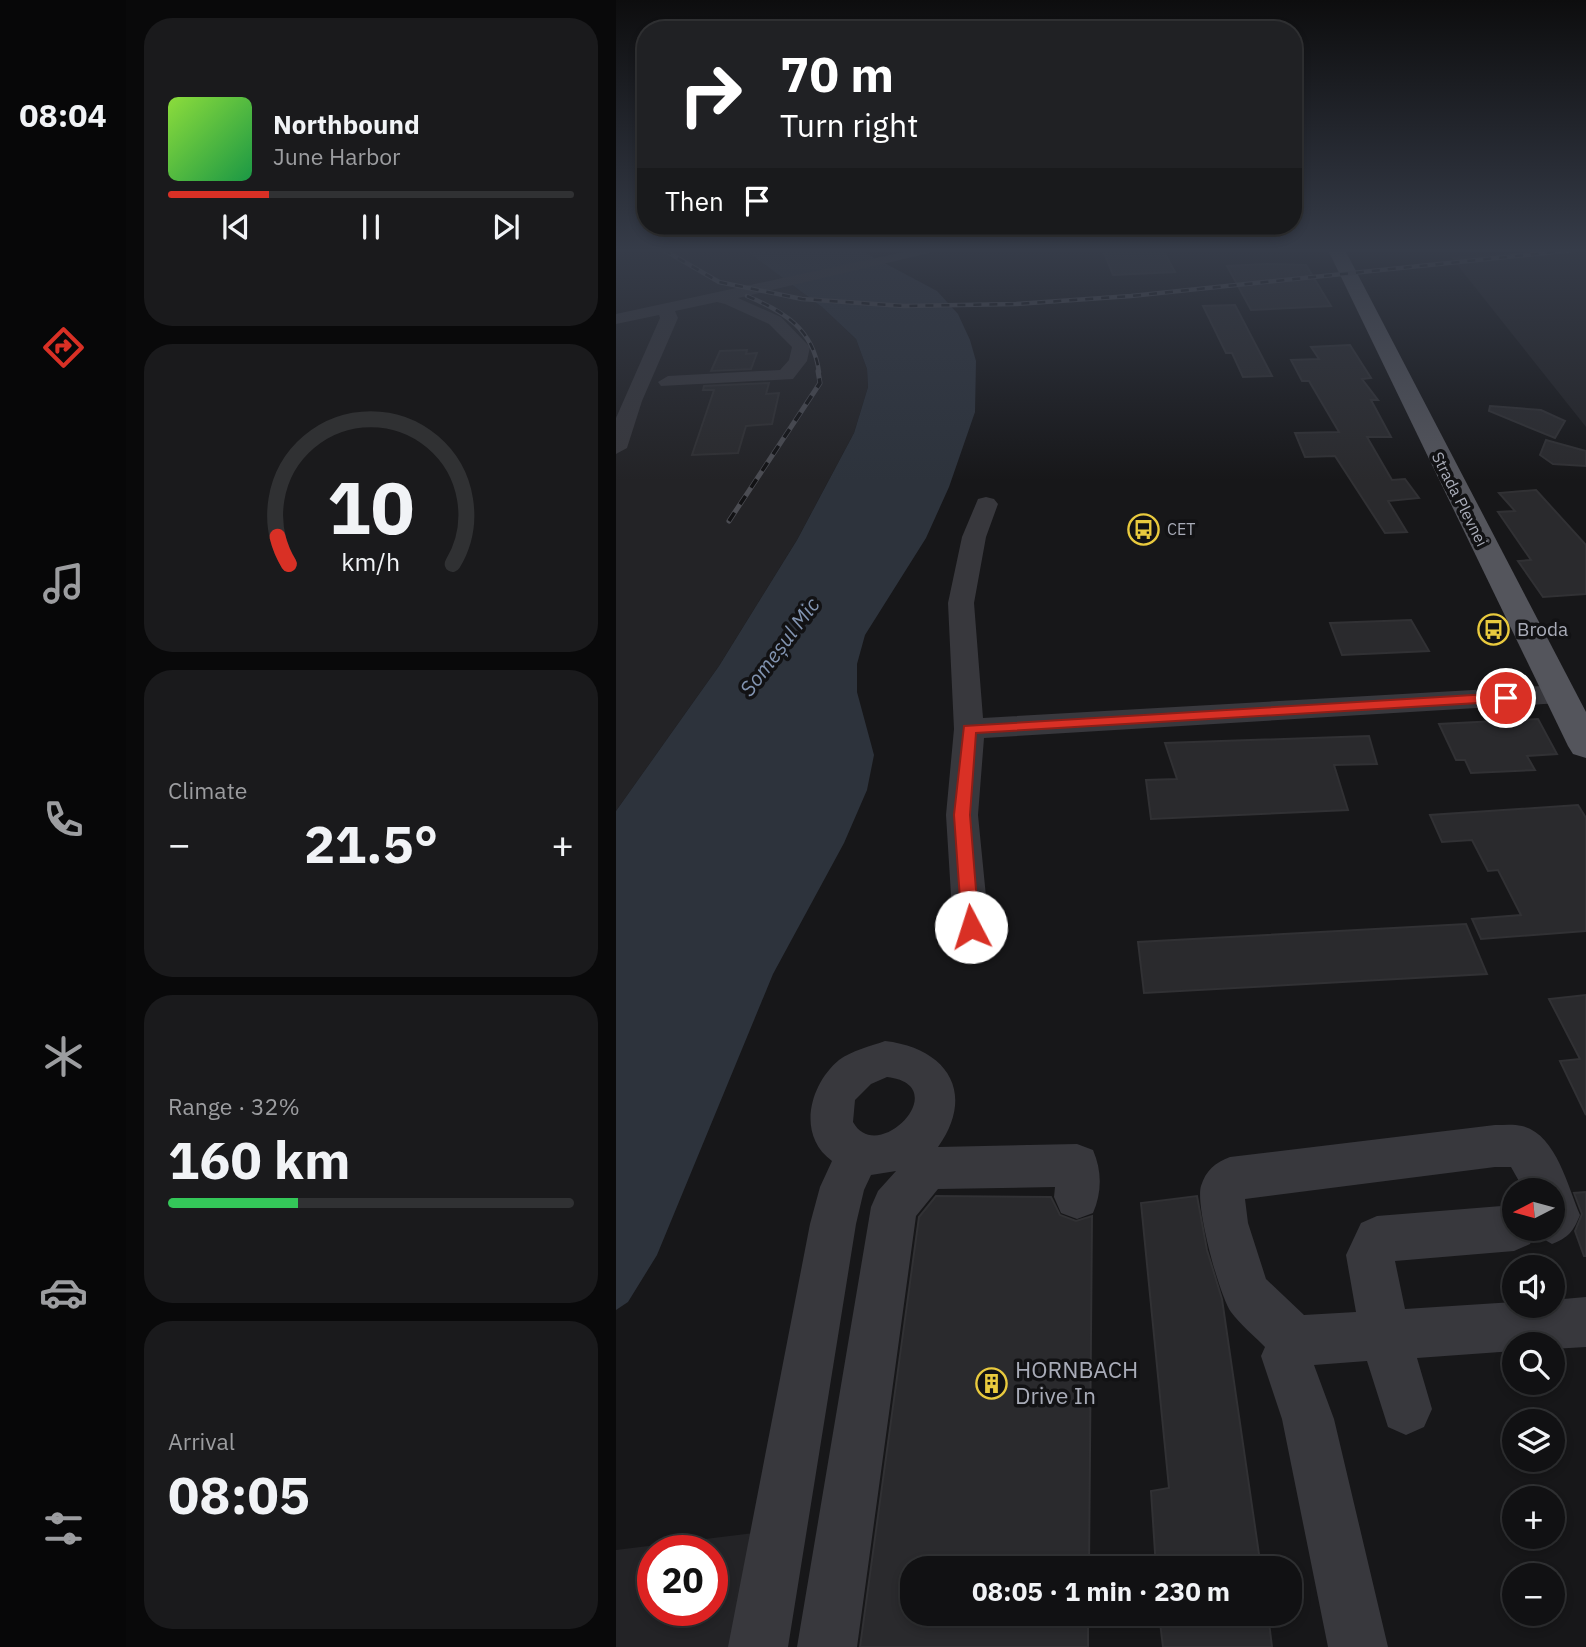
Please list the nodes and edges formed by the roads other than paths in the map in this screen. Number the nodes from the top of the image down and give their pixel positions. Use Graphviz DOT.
graph roads {
  1 [pos="665,327"];
  2 [pos="786,327"];
  3 [pos="1375,327"];
  4 [pos="668,382"];
  5 [pos="616,448"];
  6 [pos="986,504"];
  7 [pos="1560,694"];
  8 [pos="969,729"];
  9 [pos="1586,746"];
  10 [pos="971,927"];
  11 [pos="859,1153"];
  12 [pos="1541,1178"];
  13 [pos="1077,1197"];
  14 [pos="1502,1229"];
  15 [pos="1586,1322"];
  16 [pos="1385,1335"];
  17 [pos="1294,1341"];
  18 [pos="1406,1409"];
  19 [pos="758,1647"];
  20 [pos="827,1647"];
  21 [pos="1358,1647"];
  1 -- 5 [label="street"];
  2 -- 4 [label="street"];
  3 -- 7 [label="main road, Strada Plevnei"];
  6 -- 8 [label="street"];
  7 -- 8 [label="street"];
  7 -- 9 [label="main road, Strada Plevnei"];
  8 -- 10 [label="street"];
  11 -- 19 [label="street"];
  12 -- 17 [label="street"];
  13 -- 20 [label="street"];
  14 -- 16 [label="street"];
  15 -- 16 [label="street"];
  16 -- 17 [label="street"];
  16 -- 18 [label="street"];
  17 -- 21 [label="street"];
}
